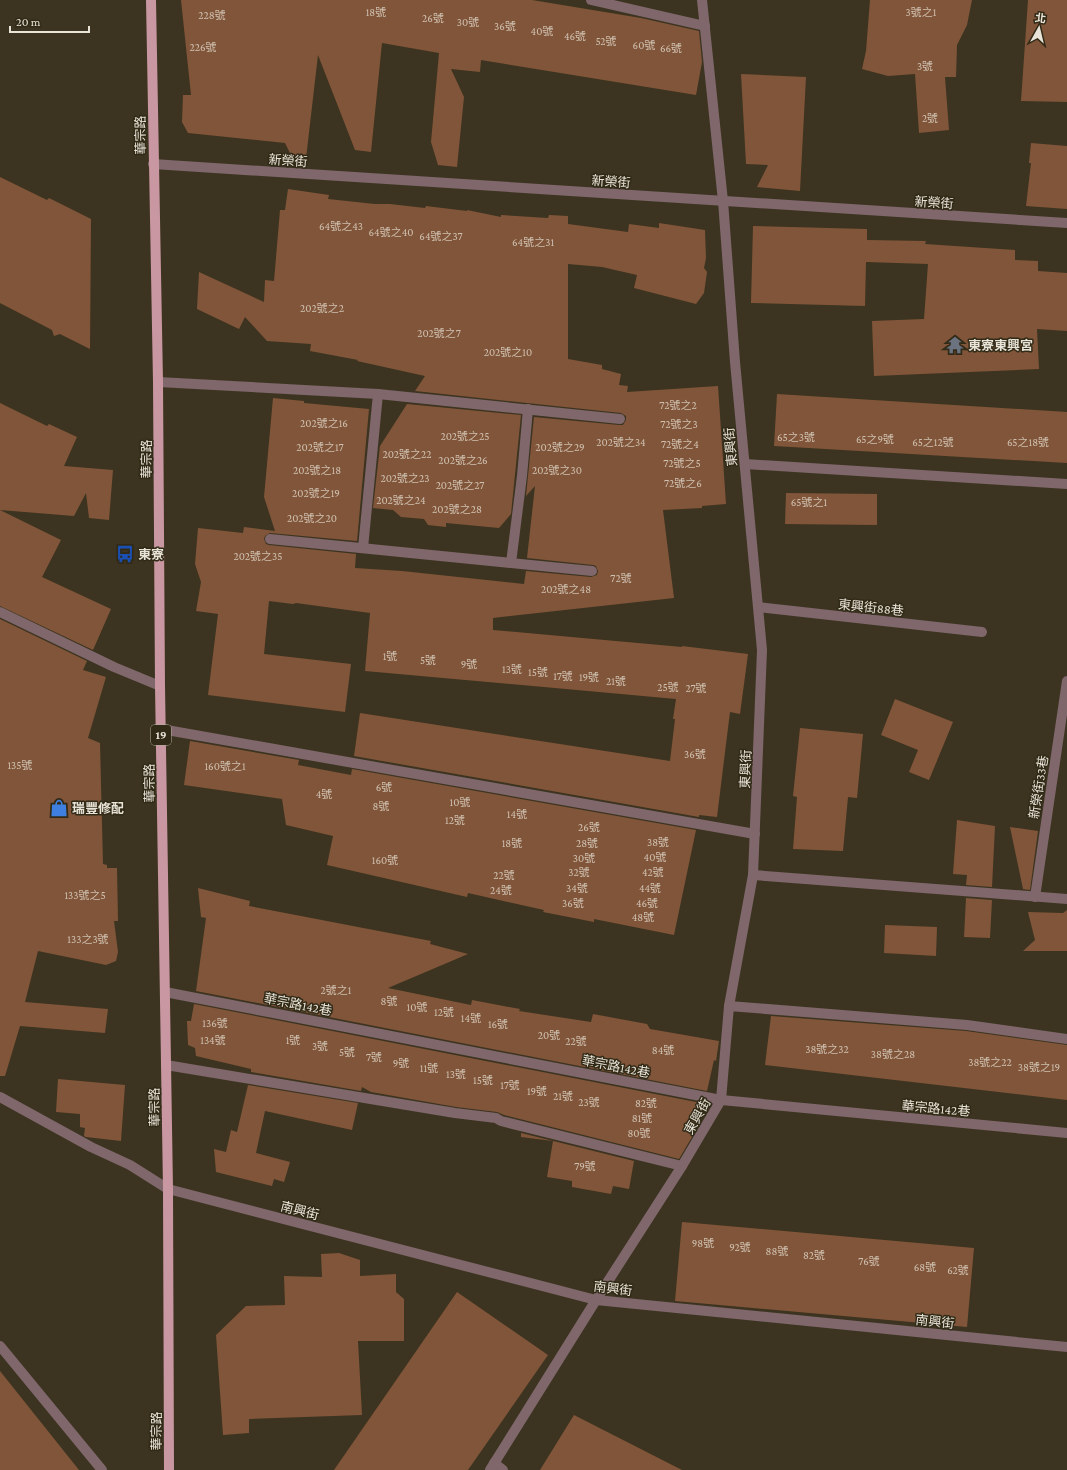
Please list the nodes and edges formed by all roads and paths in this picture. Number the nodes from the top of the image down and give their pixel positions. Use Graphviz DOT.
graph roads {
  1 [pos="151,0"];
  2 [pos="591,0"];
  3 [pos="702,0"];
  4 [pos="705,26"];
  5 [pos="154,164"];
  6 [pos="723,201"];
  7 [pos="1067,224"];
  8 [pos="158,382"];
  9 [pos="378,394"];
  10 [pos="528,409"];
  11 [pos="620,419"];
  12 [pos="745,464"];
  13 [pos="1067,484"];
  14 [pos="270,539"];
  15 [pos="363,548"];
  16 [pos="511,563"];
  17 [pos="592,571"];
  18 [pos="758,607"];
  19 [pos="0,612"];
  20 [pos="982,632"];
  21 [pos="1067,682"];
  22 [pos="160,686"];
  23 [pos="161,729"];
  24 [pos="755,834"];
  25 [pos="753,875"];
  26 [pos="1035,897"];
  27 [pos="1067,899"];
  28 [pos="165,992"];
  29 [pos="729,1006"];
  30 [pos="1067,1039"];
  31 [pos="166,1065"];
  32 [pos="0,1097"];
  33 [pos="721,1100"];
  34 [pos="1067,1133"];
  35 [pos="682,1166"];
  36 [pos="168,1189"];
  37 [pos="596,1300"];
  38 [pos="0,1346"];
  39 [pos="1067,1347"];
  40 [pos="492,1467"];
  41 [pos="102,1470"];
  42 [pos="169,1470"];
  43 [pos="503,1470"];
  1 -- 5 [label="main road, 華宗路 / 19"];
  2 -- 4 [label="street"];
  3 -- 4 [label="street, 東興街"];
  4 -- 6 [label="street, 東興街"];
  5 -- 6 [label="street, 新榮街"];
  5 -- 8 [label="main road, 華宗路 / 19"];
  6 -- 7 [label="street, 新榮街"];
  6 -- 12 [label="street, 東興街"];
  8 -- 9 [label="street"];
  8 -- 22 [label="main road, 華宗路 / 19"];
  9 -- 10 [label="street"];
  9 -- 15 [label="street"];
  10 -- 11 [label="street"];
  10 -- 16 [label="street"];
  12 -- 13 [label="street"];
  12 -- 18 [label="street, 東興街"];
  14 -- 15 [label="street"];
  15 -- 16 [label="street"];
  16 -- 17 [label="street"];
  18 -- 20 [label="street, 東興街88巷"];
  18 -- 24 [label="street, 東興街"];
  19 -- 22 [label="street"];
  21 -- 26 [label="street, 新榮街33巷"];
  22 -- 23 [label="main road, 華宗路 / 19"];
  23 -- 24 [label="street"];
  23 -- 28 [label="main road, 華宗路 / 19"];
  24 -- 25 [label="street, 東興街"];
  25 -- 26 [label="street"];
  25 -- 29 [label="street, 東興街"];
  26 -- 27 [label="street"];
  28 -- 31 [label="main road, 華宗路 / 19"];
  28 -- 33 [label="street, 華宗路142巷"];
  29 -- 30 [label="street"];
  29 -- 33 [label="street, 東興街"];
  31 -- 35 [label="street"];
  31 -- 36 [label="main road, 華宗路 / 19"];
  32 -- 36 [label="street, 南興街"];
  33 -- 34 [label="street, 華宗路142巷"];
  33 -- 35 [label="street, 東興街"];
  35 -- 37 [label="street, 東興街"];
  36 -- 37 [label="street, 南興街"];
  36 -- 42 [label="main road, 華宗路 / 19"];
  37 -- 39 [label="street, 南興街"];
  37 -- 40 [label="street, 東興街"];
  38 -- 41 [label="street"];
  40 -- 43 [label="street"];
}
